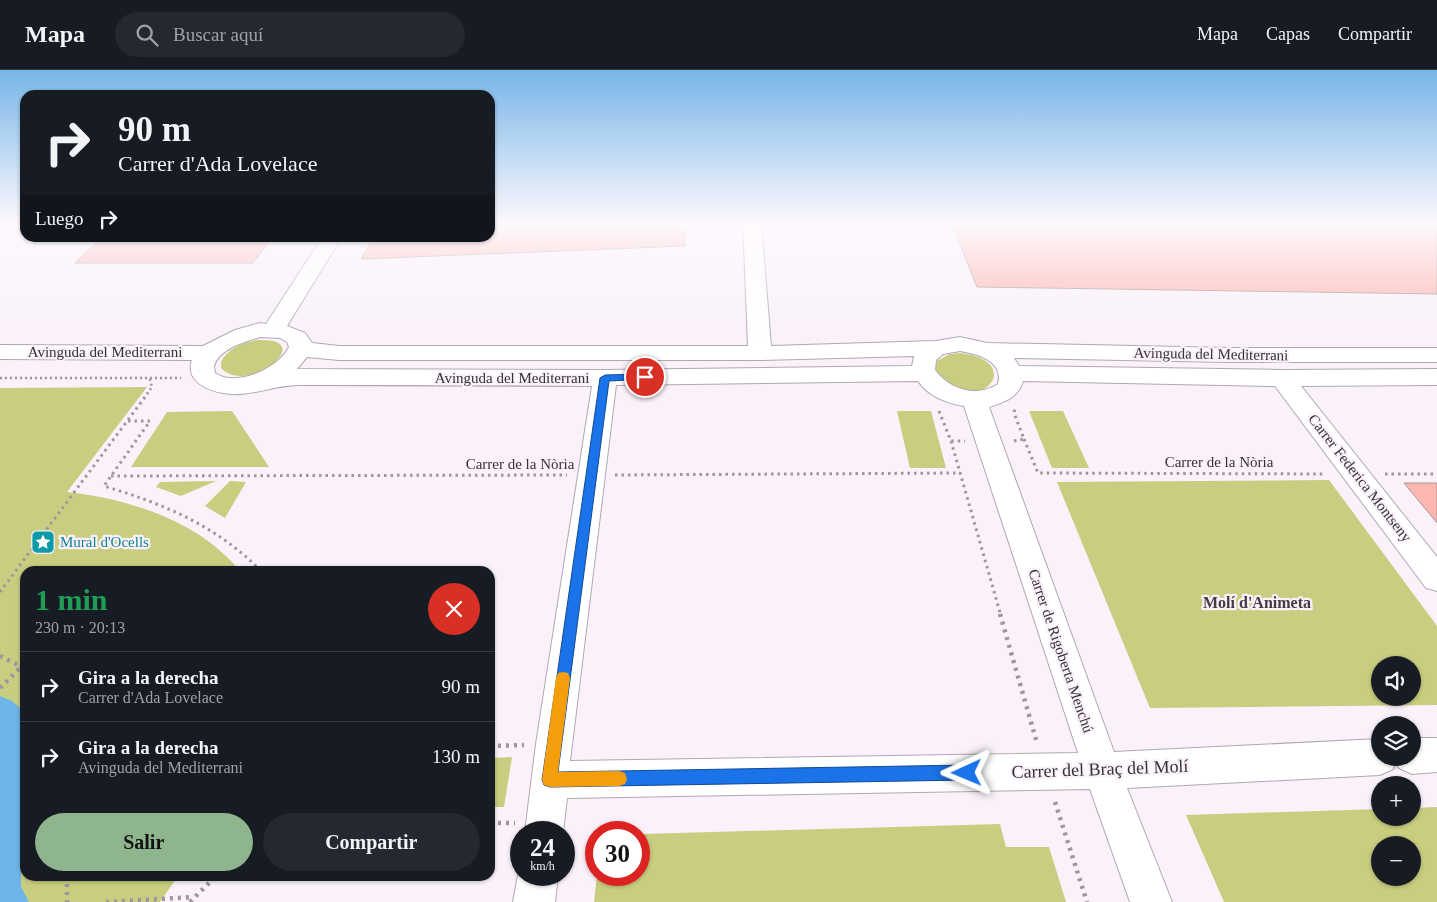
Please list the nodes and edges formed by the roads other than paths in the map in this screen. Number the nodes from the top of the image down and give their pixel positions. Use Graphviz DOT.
graph roads {
  1 [pos="317,261"];
  2 [pos="754,261"];
  3 [pos="273,330"];
  4 [pos="300,346"];
  5 [pos="936,348"];
  6 [pos="985,350"];
  7 [pos="0,352"];
  8 [pos="210,352"];
  9 [pos="760,353"];
  10 [pos="1437,355"];
  11 [pos="924,373"];
  12 [pos="1011,373"];
  13 [pos="1437,376"];
  14 [pos="605,378"];
  15 [pos="1282,378"];
  16 [pos="250,384"];
  17 [pos="974,399"];
  18 [pos="1437,579"];
  19 [pos="1437,755"];
  20 [pos="1421,756"];
  21 [pos="1371,757"];
  22 [pos="1102,771"];
  23 [pos="550,780"];
  24 [pos="545,821"];
  25 [pos="536,886"];
  26 [pos="534,902"];
  27 [pos="1151,902"];
  1 -- 3 [label="street"];
  2 -- 9 [label="street"];
  3 -- 4 [label="street"];
  3 -- 8 [label="street"];
  4 -- 9 [label="street, Avinguda del Mediterrani"];
  4 -- 16 [label="street"];
  5 -- 6 [label="street"];
  5 -- 9 [label="street, Avinguda del Mediterrani"];
  5 -- 11 [label="street"];
  6 -- 10 [label="street, Avinguda del Mediterrani"];
  6 -- 12 [label="street"];
  7 -- 8 [label="street, Avinguda del Mediterrani"];
  8 -- 16 [label="street"];
  11 -- 14 [label="street, Avinguda del Mediterrani"];
  11 -- 17 [label="street"];
  12 -- 15 [label="street, Avinguda del Mediterrani"];
  12 -- 17 [label="street"];
  13 -- 15 [label="street, Avinguda del Mediterrani"];
  14 -- 16 [label="street, Avinguda del Mediterrani"];
  14 -- 23 [label="street"];
  15 -- 18 [label="street, Carrer Federica Montseny"];
  17 -- 22 [label="street, Carrer de Rigoberta Menchú"];
  19 -- 20 [label="street"];
  21 -- 22 [label="street, Carrer del Braç del Molí"];
  22 -- 23 [label="street, Carrer del Braç del Molí"];
  22 -- 27 [label="street, Carrer de Rigoberta Menchú"];
  23 -- 24 [label="street"];
  25 -- 26 [label="street"];
}
